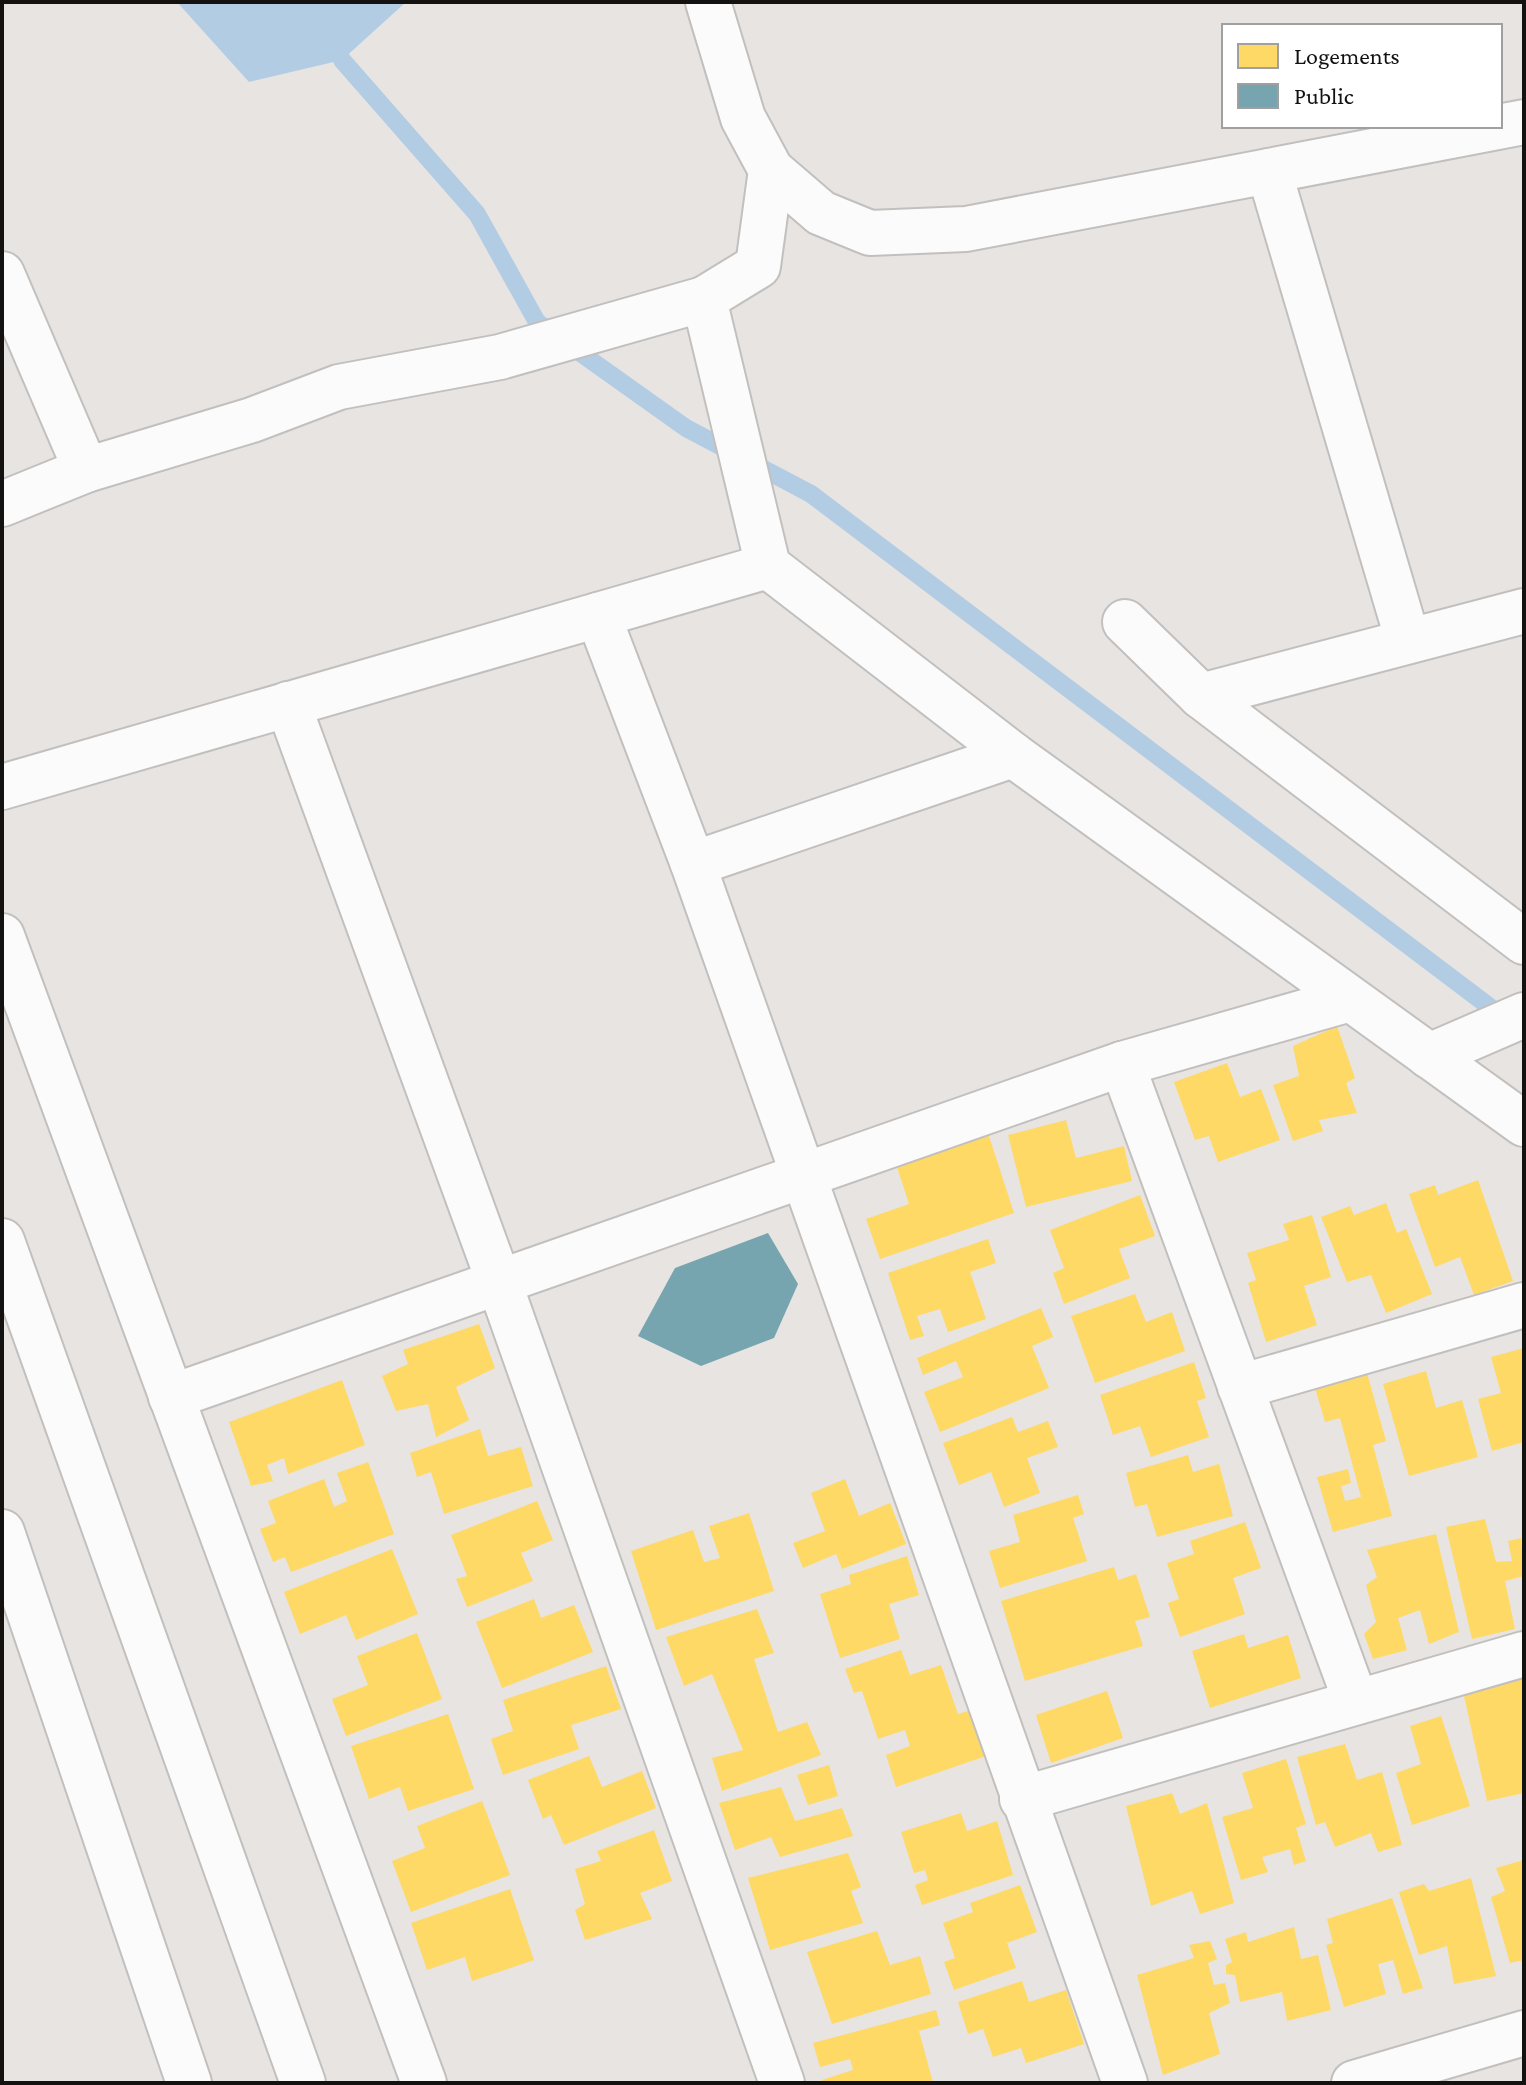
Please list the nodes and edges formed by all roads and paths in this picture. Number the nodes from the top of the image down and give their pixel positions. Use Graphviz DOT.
graph roads {
  1 [pos="708,2"];
  2 [pos="1524,122"];
  3 [pos="1502,126"];
  4 [pos="1493,128"];
  5 [pos="771,170"];
  6 [pos="1269,171"];
  7 [pos="2,274"];
  8 [pos="704,299"];
  9 [pos="86,470"];
  10 [pos="2,504"];
  11 [pos="768,566"];
  12 [pos="1524,611"];
  13 [pos="598,615"];
  14 [pos="1125,622"];
  15 [pos="1408,641"];
  16 [pos="1201,696"];
  17 [pos="288,704"];
  18 [pos="1013,755"];
  19 [pos="2,787"];
  20 [pos="693,864"];
  21 [pos="2,936"];
  22 [pos="1524,942"];
  23 [pos="1350,999"];
  24 [pos="1524,1015"];
  25 [pos="1429,1056"];
  26 [pos="1122,1064"];
  27 [pos="1524,1124"];
  28 [pos="803,1175"];
  29 [pos="2,1241"];
  30 [pos="499,1282"];
  31 [pos="1524,1305"];
  32 [pos="1240,1387"];
  33 [pos="171,1397"];
  34 [pos="2,1532"];
  35 [pos="1524,1654"];
  36 [pos="1356,1702"];
  37 [pos="1022,1799"];
  38 [pos="1524,2033"];
  39 [pos="189,2083"];
  40 [pos="303,2083"];
  41 [pos="424,2083"];
  42 [pos="782,2083"];
  43 [pos="1125,2083"];
  44 [pos="1354,2083"];
  1 -- 5 [label="street"];
  2 -- 3 [label="street"];
  4 -- 6 [label="street"];
  5 -- 6 [label="street"];
  5 -- 8 [label="street"];
  6 -- 15 [label="street"];
  7 -- 9 [label="street"];
  8 -- 9 [label="street"];
  8 -- 11 [label="street"];
  9 -- 10 [label="street"];
  11 -- 13 [label="street"];
  11 -- 18 [label="street"];
  12 -- 15 [label="street"];
  13 -- 17 [label="street"];
  13 -- 20 [label="street"];
  14 -- 16 [label="street"];
  15 -- 16 [label="street"];
  16 -- 22 [label="street"];
  17 -- 19 [label="street"];
  17 -- 30 [label="street"];
  18 -- 20 [label="street"];
  18 -- 23 [label="street"];
  20 -- 28 [label="street"];
  21 -- 33 [label="street"];
  23 -- 25 [label="street"];
  23 -- 26 [label="street"];
  24 -- 25 [label="street"];
  25 -- 27 [label="street"];
  26 -- 28 [label="street"];
  26 -- 32 [label="street"];
  28 -- 30 [label="street"];
  28 -- 37 [label="street"];
  29 -- 40 [label="street"];
  30 -- 33 [label="street"];
  30 -- 42 [label="street"];
  31 -- 32 [label="street"];
  32 -- 36 [label="street"];
  33 -- 41 [label="street"];
  34 -- 39 [label="street"];
  35 -- 36 [label="street"];
  36 -- 37 [label="street"];
  37 -- 43 [label="street"];
  38 -- 44 [label="street"];
}
